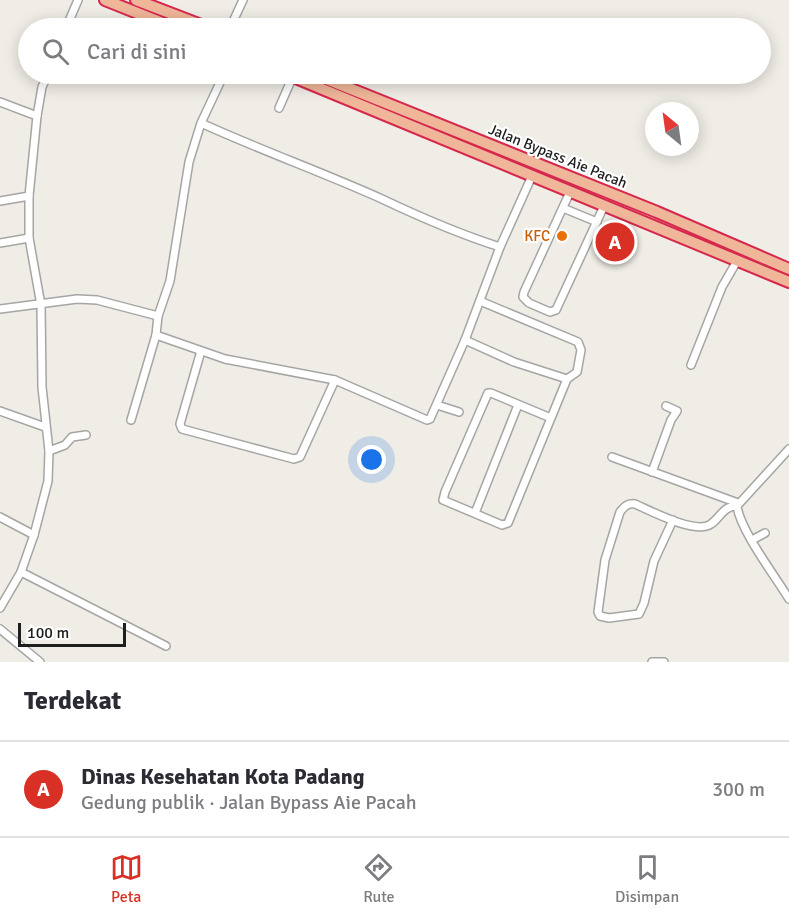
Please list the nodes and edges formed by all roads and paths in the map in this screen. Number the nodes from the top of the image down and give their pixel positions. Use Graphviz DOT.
graph roads {
  1 [pos="78,0"];
  2 [pos="105,0"];
  3 [pos="136,0"];
  4 [pos="243,0"];
  5 [pos="70,18"];
  6 [pos="150,18"];
  7 [pos="183,18"];
  8 [pos="235,18"];
  9 [pos="43,84"];
  10 [pos="219,84"];
  11 [pos="287,84"];
  12 [pos="322,84"];
  13 [pos="326,84"];
  14 [pos="329,86"];
  15 [pos="0,102"];
  16 [pos="279,108"];
  17 [pos="37,116"];
  18 [pos="201,123"];
  19 [pos="532,176"];
  20 [pos="570,192"];
  21 [pos="29,196"];
  22 [pos="0,201"];
  23 [pos="604,206"];
  24 [pos="563,208"];
  25 [pos="597,222"];
  26 [pos="29,238"];
  27 [pos="0,243"];
  28 [pos="500,247"];
  29 [pos="736,261"];
  30 [pos="789,268"];
  31 [pos="789,282"];
  32 [pos="480,301"];
  33 [pos="41,305"];
  34 [pos="0,309"];
  35 [pos="158,316"];
  36 [pos="156,335"];
  37 [pos="465,340"];
  38 [pos="201,351"];
  39 [pos="691,365"];
  40 [pos="567,379"];
  41 [pos="335,380"];
  42 [pos="437,405"];
  43 [pos="519,405"];
  44 [pos="666,406"];
  45 [pos="0,411"];
  46 [pos="459,412"];
  47 [pos="550,418"];
  48 [pos="131,420"];
  49 [pos="45,427"];
  50 [pos="86,435"];
  51 [pos="49,451"];
  52 [pos="788,453"];
  53 [pos="612,457"];
  54 [pos="652,472"];
  55 [pos="737,504"];
  56 [pos="475,513"];
  57 [pos="0,517"];
  58 [pos="673,520"];
  59 [pos="765,533"];
  60 [pos="34,535"];
  61 [pos="752,540"];
  62 [pos="21,572"];
  63 [pos="789,599"];
  64 [pos="0,608"];
  65 [pos="0,629"];
  66 [pos="166,646"];
  67 [pos="40,662"];
  68 [pos="652,662"];
  69 [pos="664,662"];
  1 -- 5 [label="street"];
  2 -- 6 [label="highway"];
  3 -- 7 [label="highway"];
  4 -- 8 [label="street"];
  9 -- 17 [label="street"];
  10 -- 18 [label="street"];
  11 -- 16 [label="street"];
  12 -- 14 [label="highway"];
  13 -- 14 [label="highway, Jalan Bypass Aie Pacah"];
  14 -- 19 [label="highway"];
  14 -- 30 [label="highway, Jalan Bypass Aie Pacah"];
  15 -- 17 [label="street"];
  17 -- 21 [label="street"];
  18 -- 28 [label="street"];
  18 -- 35 [label="street"];
  19 -- 20 [label="highway"];
  19 -- 28 [label="street"];
  20 -- 23 [label="highway"];
  20 -- 24 [label="street"];
  21 -- 22 [label="street"];
  21 -- 26 [label="street"];
  23 -- 25 [label="street"];
  23 -- 29 [label="highway"];
  24 -- 25 [label="street"];
  24 -- 25 [label="street"];
  26 -- 27 [label="street"];
  26 -- 33 [label="street"];
  28 -- 32 [label="street"];
  29 -- 31 [label="highway"];
  29 -- 39 [label="street"];
  32 -- 37 [label="street"];
  32 -- 40 [label="street"];
  33 -- 34 [label="street"];
  33 -- 35 [label="street"];
  33 -- 49 [label="street"];
  35 -- 36 [label="street"];
  36 -- 38 [label="street"];
  36 -- 48 [label="street"];
  37 -- 40 [label="street"];
  37 -- 42 [label="street"];
  38 -- 41 [label="street"];
  38 -- 41 [label="street"];
  40 -- 47 [label="street"];
  41 -- 42 [label="street"];
  42 -- 46 [label="street"];
  43 -- 47 [label="street"];
  43 -- 56 [label="street"];
  43 -- 56 [label="street"];
  44 -- 54 [label="street"];
  45 -- 49 [label="street"];
  47 -- 56 [label="street"];
  49 -- 51 [label="street"];
  50 -- 51 [label="street"];
  51 -- 60 [label="street"];
  52 -- 55 [label="street"];
  53 -- 54 [label="street"];
  54 -- 55 [label="street"];
  55 -- 58 [label="street"];
  55 -- 61 [label="street"];
  57 -- 60 [label="street"];
  58 -- 58 [label="street"];
  59 -- 61 [label="street"];
  60 -- 62 [label="street"];
  61 -- 63 [label="street"];
  62 -- 64 [label="street"];
  62 -- 66 [label="street"];
  65 -- 67 [label="street"];
  68 -- 69 [label="street"];
}
